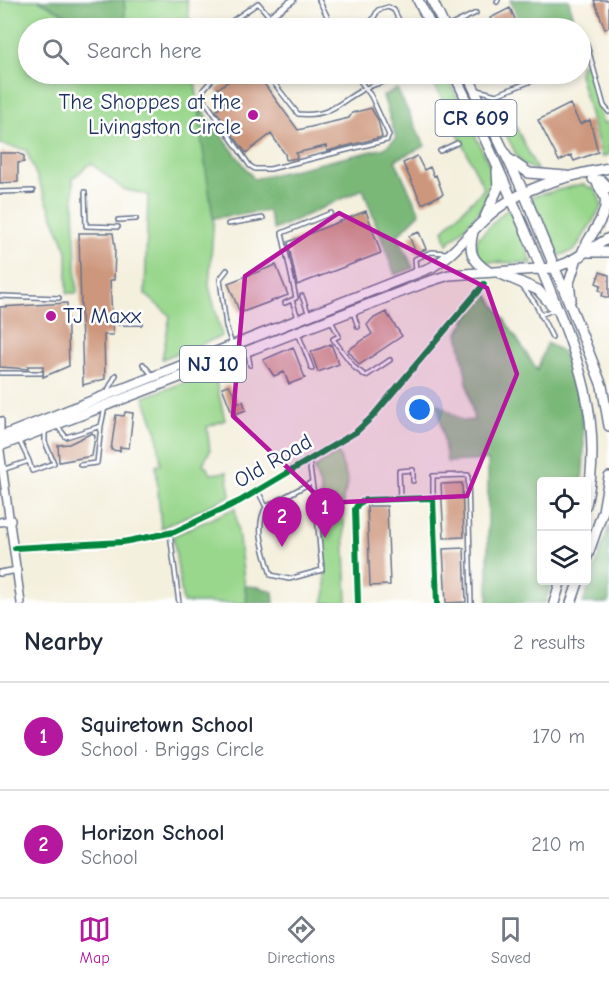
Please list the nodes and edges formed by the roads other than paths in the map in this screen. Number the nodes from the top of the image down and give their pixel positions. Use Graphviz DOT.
graph roads {
  1 [pos="293,0"];
  2 [pos="319,0"];
  3 [pos="418,0"];
  4 [pos="432,0"];
  5 [pos="476,13"];
  6 [pos="270,17"];
  7 [pos="236,18"];
  8 [pos="328,18"];
  9 [pos="373,18"];
  10 [pos="398,18"];
  11 [pos="427,18"];
  12 [pos="440,18"];
  13 [pos="466,18"];
  14 [pos="591,59"];
  15 [pos="208,84"];
  16 [pos="275,84"];
  17 [pos="360,84"];
  18 [pos="379,84"];
  19 [pos="459,84"];
  20 [pos="472,84"];
  21 [pos="524,84"];
  22 [pos="474,88"];
  23 [pos="363,89"];
  24 [pos="496,95"];
  25 [pos="609,112"];
  26 [pos="486,114"];
  27 [pos="457,143"];
  28 [pos="440,151"];
  29 [pos="508,158"];
  30 [pos="498,163"];
  31 [pos="609,168"];
  32 [pos="578,173"];
  33 [pos="568,176"];
  34 [pos="596,180"];
  35 [pos="609,188"];
  36 [pos="33,191"];
  37 [pos="0,192"];
  38 [pos="85,192"];
  39 [pos="524,193"];
  40 [pos="513,199"];
  41 [pos="331,213"];
  42 [pos="263,218"];
  43 [pos="136,219"];
  44 [pos="118,220"];
  45 [pos="483,220"];
  46 [pos="228,224"];
  47 [pos="118,227"];
  48 [pos="473,232"];
  49 [pos="609,238"];
  50 [pos="609,252"];
  51 [pos="451,254"];
  52 [pos="581,255"];
  53 [pos="553,268"];
  54 [pos="542,269"];
  55 [pos="227,270"];
  56 [pos="491,271"];
  57 [pos="416,274"];
  58 [pos="519,281"];
  59 [pos="483,284"];
  60 [pos="0,296"];
  61 [pos="302,296"];
  62 [pos="60,298"];
  63 [pos="292,300"];
  64 [pos="285,303"];
  65 [pos="572,310"];
  66 [pos="352,311"];
  67 [pos="558,313"];
  68 [pos="540,315"];
  69 [pos="310,317"];
  70 [pos="330,319"];
  71 [pos="299,321"];
  72 [pos="119,323"];
  73 [pos="140,323"];
  74 [pos="358,327"];
  75 [pos="298,332"];
  76 [pos="552,337"];
  77 [pos="232,347"];
  78 [pos="248,351"];
  79 [pos="390,360"];
  80 [pos="221,361"];
  81 [pos="143,364"];
  82 [pos="250,365"];
  83 [pos="312,369"];
  84 [pos="0,373"];
  85 [pos="41,373"];
  86 [pos="116,375"];
  87 [pos="236,376"];
  88 [pos="154,377"];
  89 [pos="105,401"];
  90 [pos="0,422"];
  91 [pos="56,424"];
  92 [pos="101,426"];
  93 [pos="609,426"];
  94 [pos="45,428"];
  95 [pos="0,431"];
  96 [pos="0,437"];
  97 [pos="19,439"];
  98 [pos="0,446"];
  99 [pos="0,451"];
  100 [pos="29,461"];
  101 [pos="309,461"];
  102 [pos="80,465"];
  103 [pos="3,470"];
  104 [pos="609,477"];
  105 [pos="413,481"];
  106 [pos="591,481"];
  107 [pos="312,482"];
  108 [pos="258,491"];
  109 [pos="434,498"];
  110 [pos="400,499"];
  111 [pos="266,507"];
  112 [pos="11,520"];
  113 [pos="0,522"];
  114 [pos="170,533"];
  115 [pos="591,546"];
  116 [pos="15,548"];
  117 [pos="18,570"];
  118 [pos="0,573"];
  119 [pos="559,585"];
  120 [pos="577,585"];
  121 [pos="21,603"];
  122 [pos="179,603"];
  123 [pos="358,603"];
  124 [pos="437,603"];
  125 [pos="471,603"];
  126 [pos="554,603"];
  127 [pos="572,603"];
  1 -- 6 [label="street"];
  2 -- 8 [label="lane"];
  3 -- 11 [label="main road"];
  4 -- 12 [label="main road"];
  5 -- 13 [label="lane"];
  6 -- 7 [label="lane"];
  9 -- 10 [label="lane"];
  14 -- 25 [label="lane"];
  15 -- 23 [label="lane"];
  16 -- 23 [label="lane"];
  17 -- 23 [label="lane"];
  18 -- 23 [label="lane"];
  19 -- 30 [label="main road, CR 609"];
  20 -- 22 [label="main road, CR 609"];
  21 -- 24 [label="lane"];
  22 -- 24 [label="lane"];
  22 -- 26 [label="main road, CR 609"];
  24 -- 26 [label="lane"];
  26 -- 29 [label="main road, CR 609"];
  27 -- 28 [label="lane"];
  29 -- 33 [label="main road"];
  29 -- 39 [label="main road, CR 609"];
  30 -- 40 [label="main road, CR 609"];
  30 -- 45 [label="main road"];
  31 -- 32 [label="main road, NJ 10"];
  32 -- 33 [label="main road, NJ 10"];
  32 -- 34 [label="main road"];
  33 -- 39 [label="main road, NJ 10"];
  34 -- 35 [label="main road"];
  34 -- 52 [label="main road"];
  36 -- 37 [label="lane"];
  38 -- 47 [label="lane"];
  39 -- 40 [label="main road, NJ 10"];
  39 -- 53 [label="main road, CR 609"];
  40 -- 45 [label="main road, NJ 10"];
  40 -- 54 [label="main road, CR 609"];
  41 -- 63 [label="lane"];
  42 -- 46 [label="lane"];
  43 -- 44 [label="lane"];
  45 -- 48 [label="main road, NJ 10"];
  48 -- 51 [label="main road, NJ 10"];
  48 -- 56 [label="main road"];
  49 -- 52 [label="main road, NJ 10"];
  50 -- 52 [label="main road"];
  51 -- 57 [label="main road, NJ 10"];
  51 -- 57 [label="lane"];
  52 -- 53 [label="main road, NJ 10"];
  52 -- 65 [label="main road"];
  53 -- 54 [label="main road, NJ 10"];
  53 -- 65 [label="main road, CR 609"];
  54 -- 56 [label="main road, NJ 10"];
  54 -- 67 [label="main road, CR 609"];
  55 -- 77 [label="lane"];
  56 -- 58 [label="main road"];
  56 -- 66 [label="main road, NJ 10"];
  57 -- 69 [label="main road, NJ 10"];
  58 -- 67 [label="main road"];
  58 -- 68 [label="lane"];
  59 -- 101 [label="street, Old Road"];
  60 -- 62 [label="lane"];
  61 -- 69 [label="lane"];
  63 -- 64 [label="lane"];
  63 -- 71 [label="lane"];
  65 -- 93 [label="main road, CR 609"];
  66 -- 70 [label="main road, NJ 10"];
  66 -- 74 [label="lane"];
  67 -- 68 [label="lane"];
  67 -- 106 [label="main road, CR 609"];
  68 -- 76 [label="lane"];
  69 -- 71 [label="main road, NJ 10"];
  70 -- 75 [label="main road, NJ 10"];
  70 -- 79 [label="lane"];
  71 -- 77 [label="main road, NJ 10"];
  72 -- 73 [label="lane"];
  75 -- 78 [label="main road, NJ 10"];
  75 -- 83 [label="lane"];
  77 -- 88 [label="main road, NJ 10"];
  78 -- 80 [label="main road, NJ 10"];
  78 -- 82 [label="lane"];
  80 -- 87 [label="lane"];
  80 -- 89 [label="main road, NJ 10"];
  81 -- 88 [label="lane"];
  84 -- 85 [label="lane"];
  86 -- 89 [label="lane"];
  88 -- 89 [label="main road, NJ 10"];
  89 -- 91 [label="main road, NJ 10"];
  89 -- 92 [label="lane"];
  89 -- 96 [label="main road, NJ 10"];
  90 -- 95 [label="street"];
  91 -- 92 [label="lane"];
  91 -- 94 [label="main road, NJ 10"];
  92 -- 102 [label="lane"];
  94 -- 97 [label="main road, NJ 10"];
  94 -- 100 [label="lane"];
  97 -- 98 [label="main road, NJ 10"];
  97 -- 100 [label="lane"];
  99 -- 103 [label="street"];
  100 -- 103 [label="lane"];
  101 -- 107 [label="lane"];
  101 -- 108 [label="street, Old Road"];
  103 -- 112 [label="street"];
  104 -- 115 [label="main road"];
  105 -- 110 [label="lane"];
  107 -- 111 [label="lane"];
  107 -- 111 [label="lane"];
  108 -- 111 [label="lane"];
  108 -- 114 [label="street, Old Road"];
  109 -- 110 [label="street"];
  109 -- 124 [label="street"];
  109 -- 125 [label="lane"];
  110 -- 123 [label="street"];
  112 -- 113 [label="street"];
  112 -- 116 [label="street"];
  114 -- 116 [label="street, Old Road"];
  114 -- 122 [label="lane"];
  116 -- 117 [label="street"];
  117 -- 118 [label="street"];
  117 -- 121 [label="street"];
  119 -- 126 [label="main road"];
  120 -- 127 [label="main road"];
}
